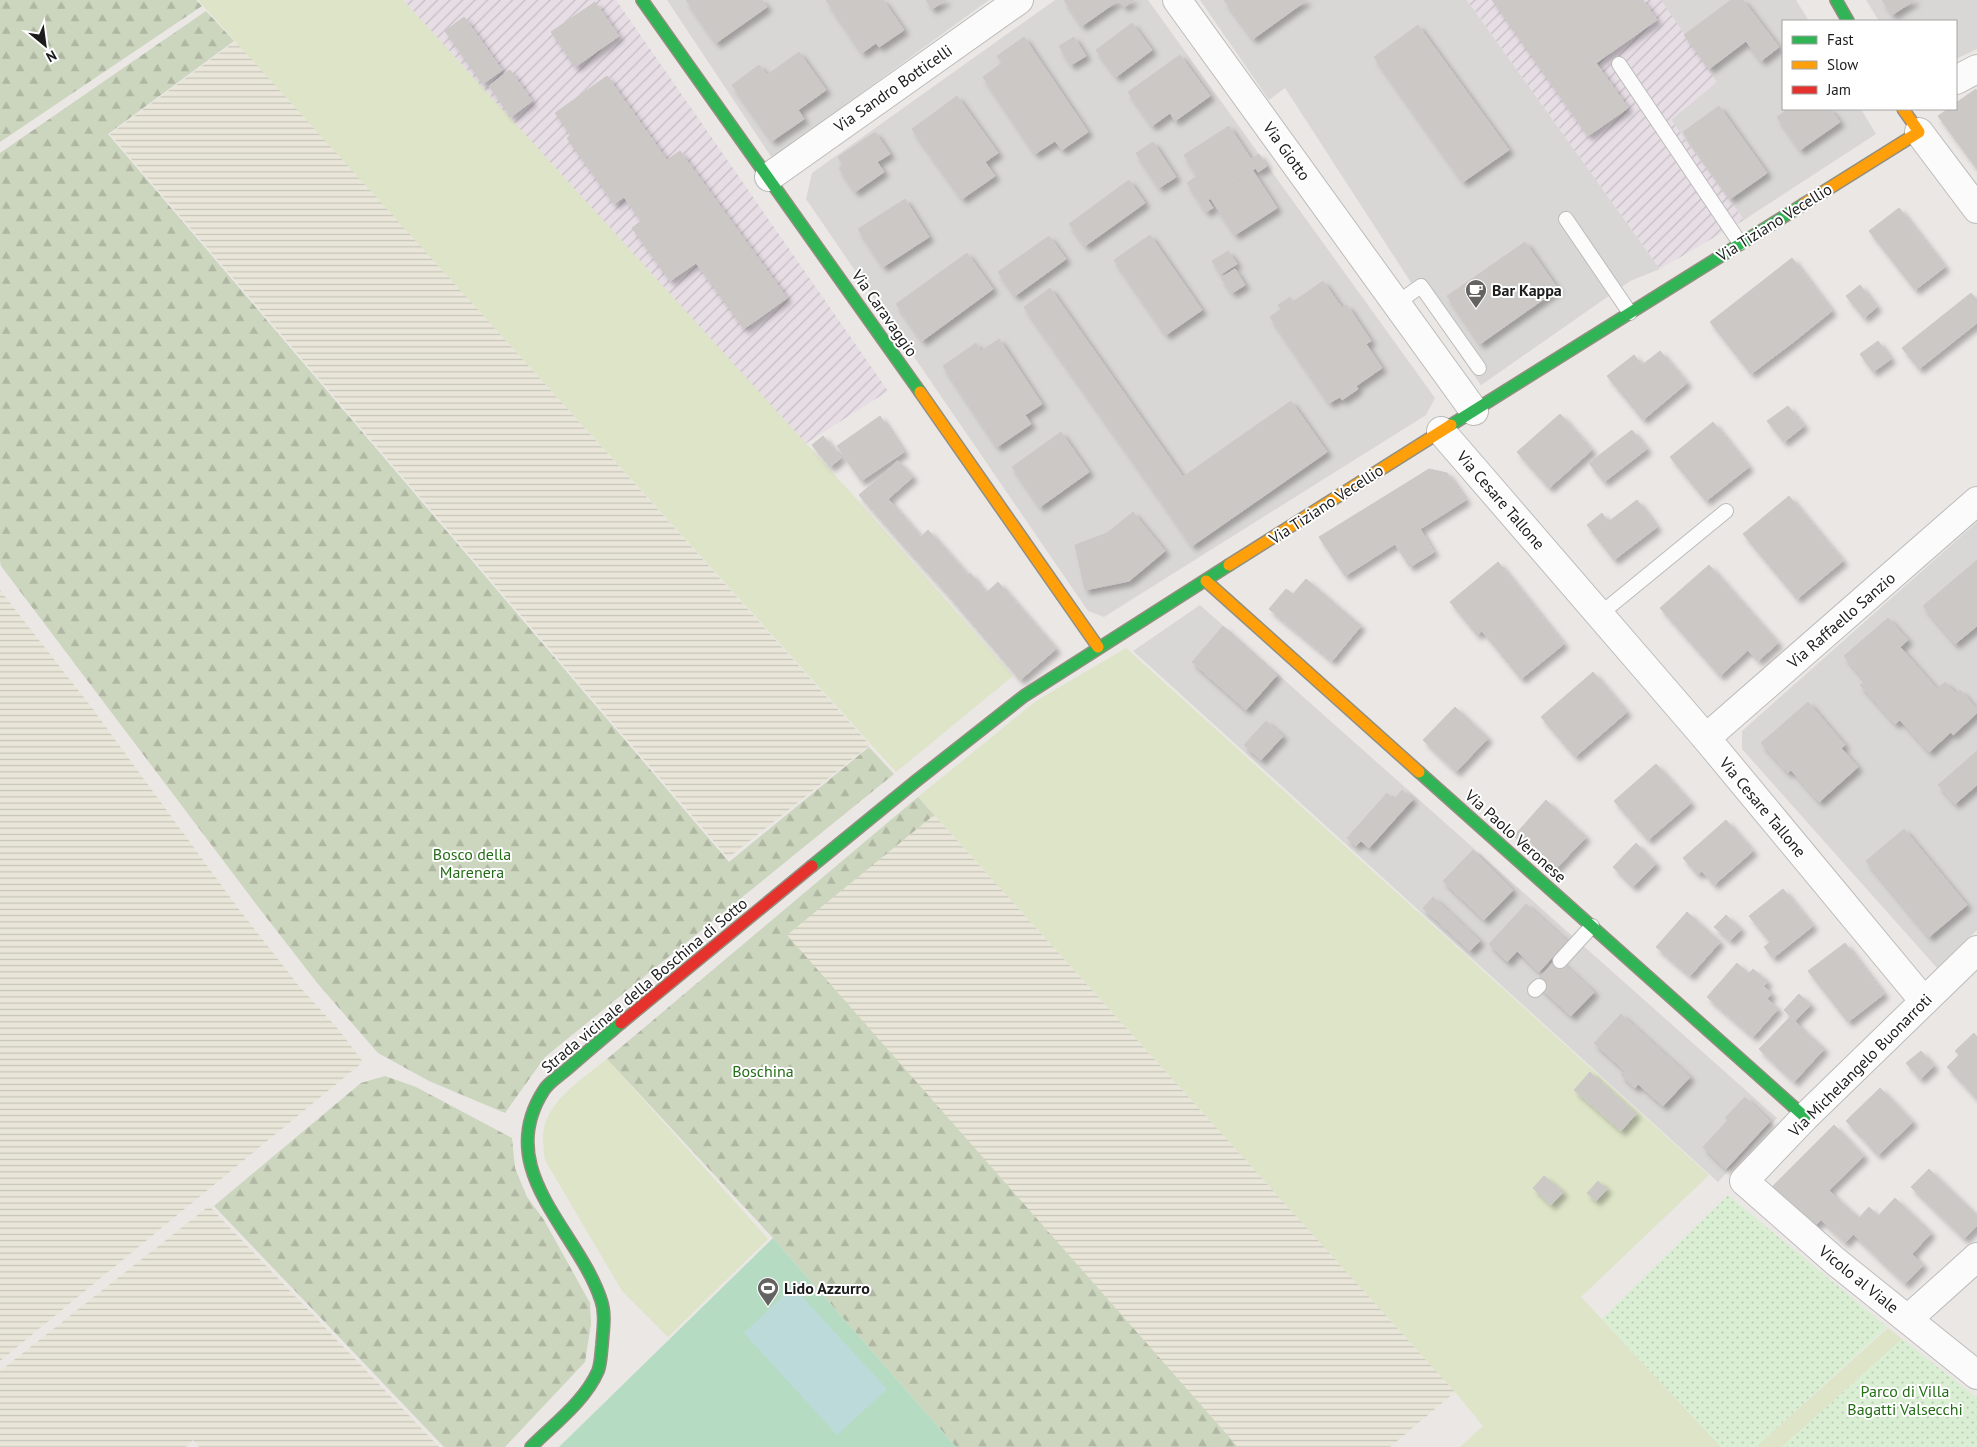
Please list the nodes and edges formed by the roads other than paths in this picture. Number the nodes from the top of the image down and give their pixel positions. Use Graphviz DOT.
graph roads {
  1 [pos="642,0"];
  2 [pos="1018,0"];
  3 [pos="1177,0"];
  4 [pos="1836,0"];
  5 [pos="1847,20"];
  6 [pos="1619,64"];
  7 [pos="1977,69"];
  8 [pos="1957,79"];
  9 [pos="1904,110"];
  10 [pos="1919,132"];
  11 [pos="768,177"];
  12 [pos="1977,209"];
  13 [pos="1566,219"];
  14 [pos="1740,243"];
  15 [pos="1396,303"];
  16 [pos="1630,313"];
  17 [pos="1479,368"];
  18 [pos="1474,411"];
  19 [pos="1441,431"];
  20 [pos="1977,501"];
  21 [pos="1726,511"];
  22 [pos="1206,581"];
  23 [pos="1599,615"];
  24 [pos="1098,647"];
  25 [pos="1024,696"];
  26 [pos="1706,738"];
  27 [pos="1592,926"];
  28 [pos="1977,950"];
  29 [pos="1560,961"];
  30 [pos="1924,1001"];
  31 [pos="1805,1117"];
  32 [pos="1744,1181"];
  33 [pos="1977,1257"];
  34 [pos="1908,1319"];
  35 [pos="1977,1376"];
  36 [pos="531,1447"];
  1 -- 11 [label="street, Via Caravaggio"];
  2 -- 11 [label="street, Via Sandro Botticelli"];
  3 -- 15 [label="street, Via Giotto"];
  4 -- 5 [label="street"];
  6 -- 14 [label="lane"];
  7 -- 8 [label="street"];
  9 -- 10 [label="street"];
  10 -- 12 [label="street"];
  10 -- 14 [label="street, Via Tiziano Vecellio"];
  11 -- 24 [label="street, Via Caravaggio"];
  13 -- 16 [label="lane"];
  14 -- 16 [label="street, Via Tiziano Vecellio"];
  15 -- 17 [label="lane"];
  15 -- 18 [label="street, Via Giotto"];
  16 -- 18 [label="street, Via Tiziano Vecellio"];
  18 -- 19 [label="street, Via Tiziano Vecellio"];
  19 -- 22 [label="street, Via Tiziano Vecellio"];
  19 -- 23 [label="street, Via Cesare Tallone"];
  20 -- 26 [label="street, Via Raffaello Sanzio"];
  21 -- 23 [label="lane"];
  22 -- 24 [label="street, Via Tiziano Vecellio"];
  22 -- 27 [label="street, Via Paolo Veronese"];
  23 -- 26 [label="street, Via Cesare Tallone"];
  24 -- 25 [label="street, Via Tiziano Vecellio"];
  25 -- 36 [label="street, Strada vicinale della Boschina di Sotto"];
  26 -- 30 [label="street, Via Cesare Tallone"];
  27 -- 29 [label="lane"];
  27 -- 31 [label="street, Via Paolo Veronese"];
  28 -- 30 [label="street, Via Michelangelo Buonarroti"];
  30 -- 31 [label="street, Via Michelangelo Buonarroti"];
  31 -- 32 [label="street, Via Michelangelo Buonarroti"];
  32 -- 34 [label="street, Vicolo al Viale"];
  33 -- 34 [label="street"];
  34 -- 35 [label="street, Vicolo al Viale"];
}
